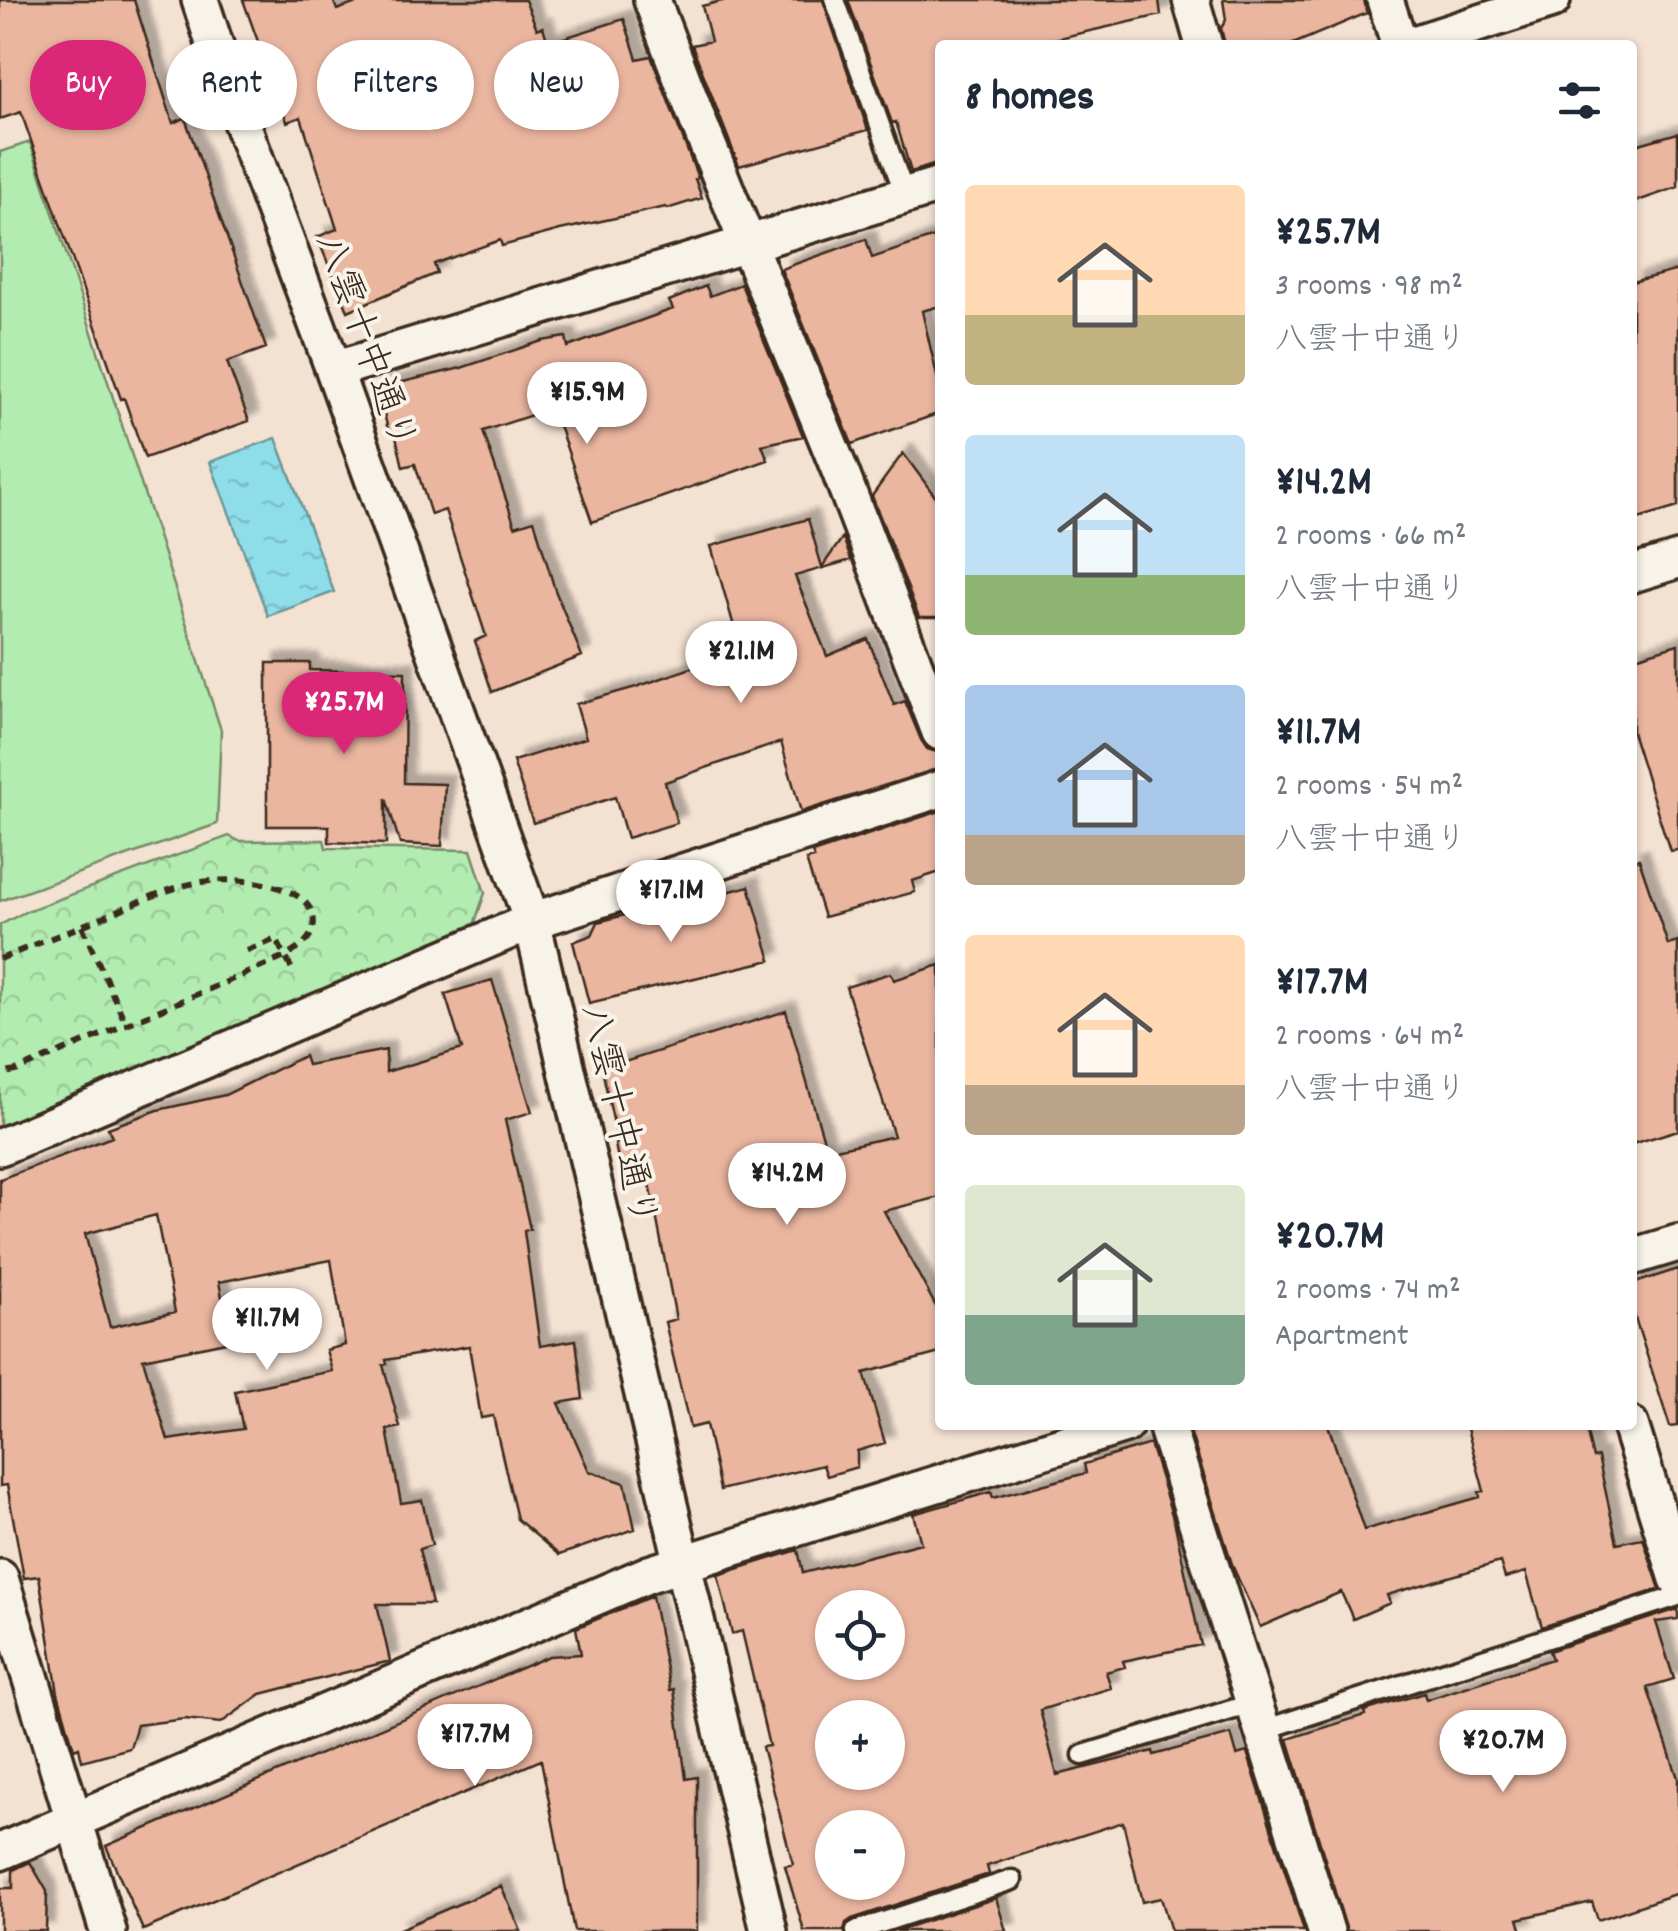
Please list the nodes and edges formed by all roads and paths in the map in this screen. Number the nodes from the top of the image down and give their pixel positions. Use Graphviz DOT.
graph roads {
  1 [pos="200,0"];
  2 [pos="652,0"];
  3 [pos="835,0"];
  4 [pos="1190,0"];
  5 [pos="1385,0"];
  6 [pos="1552,0"];
  7 [pos="1202,40"];
  8 [pos="1398,40"];
  9 [pos="1427,40"];
  10 [pos="935,187"];
  11 [pos="905,196"];
  12 [pos="749,242"];
  13 [pos="334,370"];
  14 [pos="1678,560"];
  15 [pos="1637,572"];
  16 [pos="935,719"];
  17 [pos="935,791"];
  18 [pos="532,921"];
  19 [pos="82,926"];
  20 [pos="247,951"];
  21 [pos="286,957"];
  22 [pos="0,958"];
  23 [pos="294,975"];
  24 [pos="126,1024"];
  25 [pos="0,1074"];
  26 [pos="0,1148"];
  27 [pos="1678,1243"];
  28 [pos="1637,1255"];
  29 [pos="1109,1430"];
  30 [pos="1168,1430"];
  31 [pos="1632,1430"];
  32 [pos="684,1564"];
  33 [pos="0,1578"];
  34 [pos="1678,1578"];
  35 [pos="1678,1596"];
  36 [pos="1258,1716"];
  37 [pos="1083,1756"];
  38 [pos="74,1820"];
  39 [pos="0,1852"];
  40 [pos="1012,1880"];
  41 [pos="108,1931"];
  42 [pos="769,1931"];
  43 [pos="856,1931"];
  44 [pos="1326,1931"];
  1 -- 13 [label="street, 八雲十中通り"];
  2 -- 12 [label="street"];
  3 -- 11 [label="lane"];
  4 -- 7 [label="street"];
  5 -- 8 [label="street"];
  6 -- 9 [label="street"];
  10 -- 11 [label="street"];
  11 -- 12 [label="street"];
  12 -- 13 [label="street"];
  12 -- 16 [label="street"];
  13 -- 18 [label="street, 八雲十中通り"];
  14 -- 15 [label="street"];
  17 -- 18 [label="street"];
  18 -- 26 [label="street"];
  18 -- 32 [label="street, 八雲十中通り"];
  19 -- 21 [label="path"];
  19 -- 22 [label="path"];
  19 -- 24 [label="path"];
  20 -- 21 [label="path"];
  21 -- 23 [label="path"];
  21 -- 24 [label="path"];
  24 -- 25 [label="path"];
  27 -- 28 [label="street"];
  29 -- 32 [label="street"];
  30 -- 36 [label="street"];
  31 -- 34 [label="street"];
  32 -- 38 [label="street"];
  32 -- 42 [label="street, 八雲十中通り"];
  33 -- 38 [label="street"];
  35 -- 36 [label="lane"];
  36 -- 37 [label="lane"];
  36 -- 44 [label="street"];
  38 -- 39 [label="street"];
  38 -- 41 [label="street"];
  40 -- 43 [label="lane"];
}
